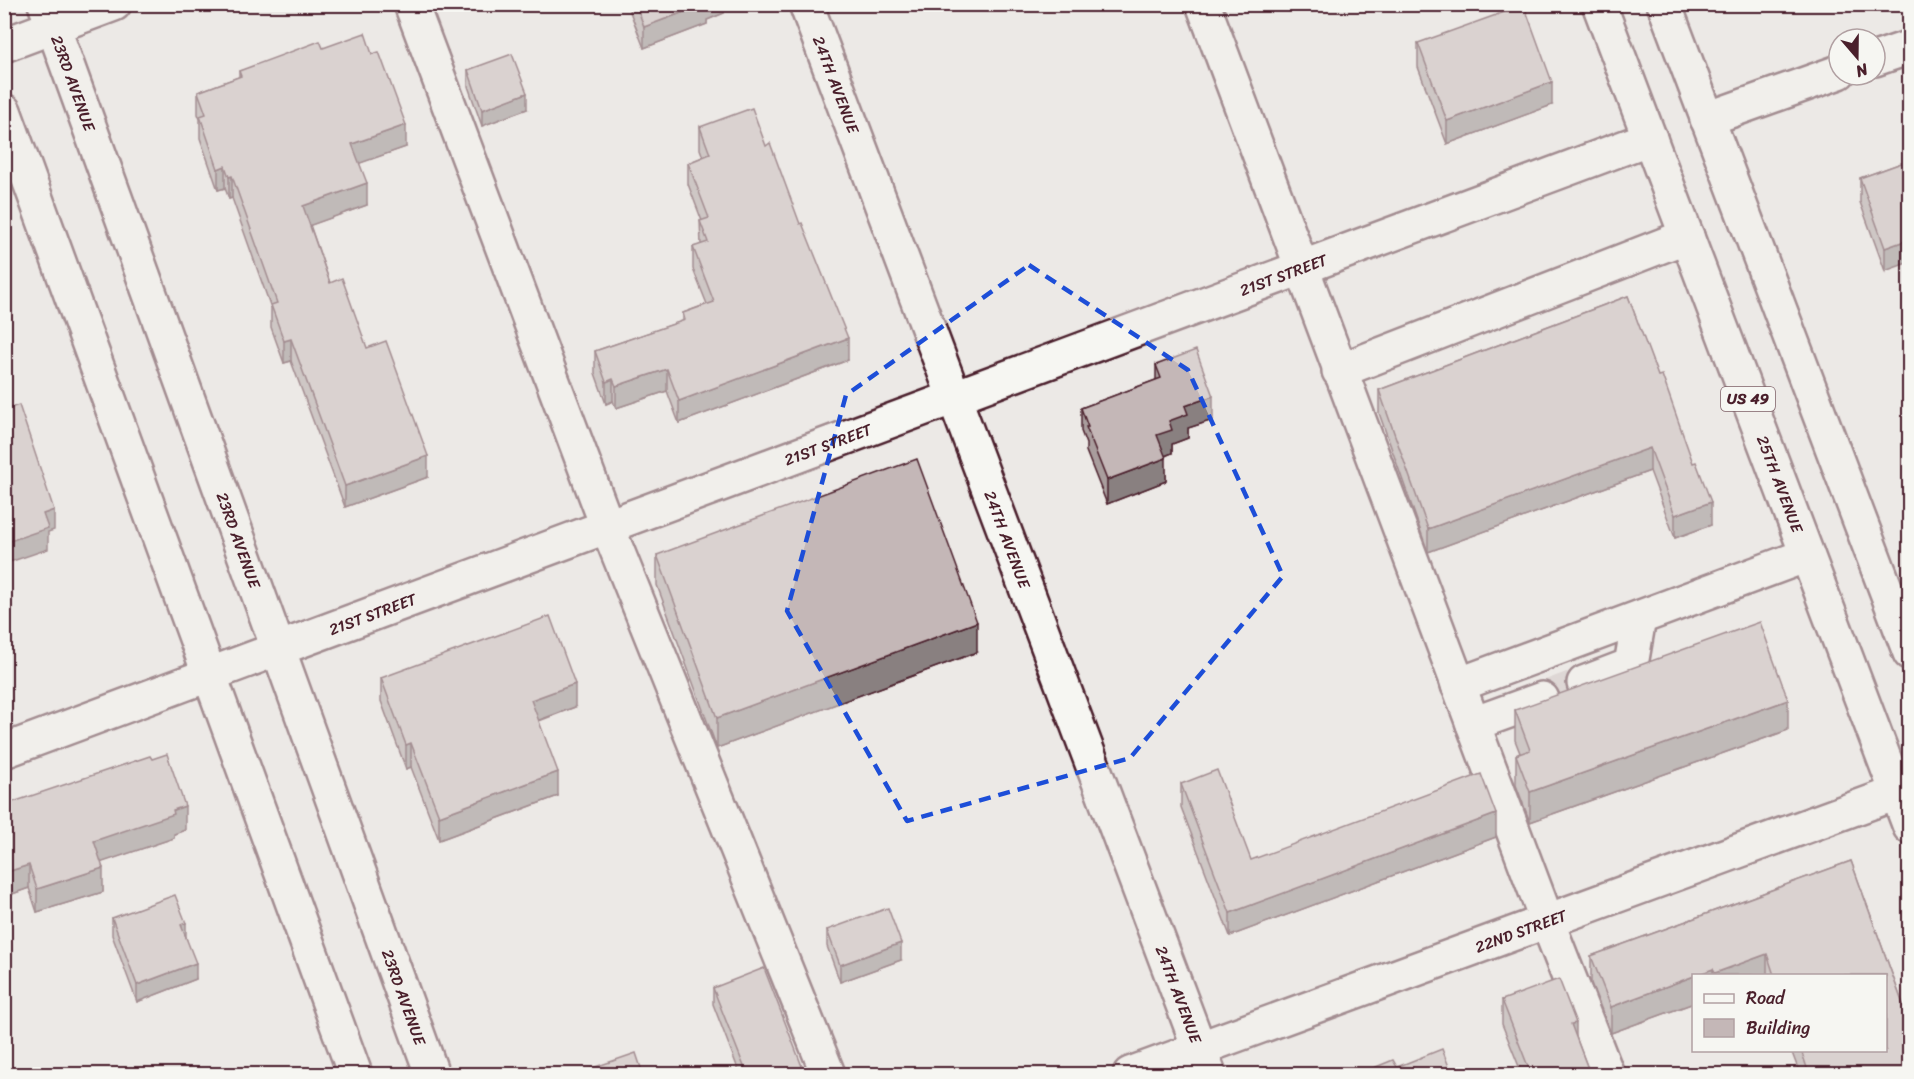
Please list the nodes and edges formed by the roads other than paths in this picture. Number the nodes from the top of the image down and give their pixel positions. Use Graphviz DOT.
graph roads {
  1 [pos="114,4"];
  2 [pos="411,4"];
  3 [pos="806,4"];
  4 [pos="1203,4"];
  5 [pos="1599,4"];
  6 [pos="1664,4"];
  7 [pos="49,16"];
  8 [pos="4,45"];
  9 [pos="1910,47"];
  10 [pos="1887,55"];
  11 [pos="1827,76"];
  12 [pos="4,111"];
  13 [pos="1707,119"];
  14 [pos="1650,138"];
  15 [pos="1687,236"];
  16 [pos="1300,269"];
  17 [pos="1339,371"];
  18 [pos="956,398"];
  19 [pos="608,528"];
  20 [pos="1807,555"];
  21 [pos="1639,618"];
  22 [pos="277,651"];
  23 [pos="1910,653"];
  24 [pos="210,676"];
  25 [pos="1584,683"];
  26 [pos="1458,685"];
  27 [pos="1542,699"];
  28 [pos="1473,724"];
  29 [pos="4,751"];
  30 [pos="1903,790"];
  31 [pos="1910,827"];
  32 [pos="1547,921"];
  33 [pos="1204,1062"];
  34 [pos="356,1074"];
  35 [pos="432,1074"];
  36 [pos="828,1074"];
  37 [pos="1130,1074"];
  38 [pos="1607,1074"];
  1 -- 7 [label="street"];
  2 -- 19 [label="street"];
  3 -- 18 [label="street, 24TH AVENUE"];
  4 -- 16 [label="street"];
  5 -- 14 [label="street, 25TH AVENUE / US 49"];
  6 -- 13 [label="street"];
  7 -- 8 [label="street"];
  7 -- 22 [label="street, 23RD AVENUE"];
  9 -- 10 [label="street"];
  11 -- 13 [label="street"];
  12 -- 24 [label="street"];
  13 -- 23 [label="street"];
  14 -- 15 [label="street, 25TH AVENUE / US 49"];
  14 -- 16 [label="street, 21ST STREET"];
  15 -- 17 [label="street"];
  15 -- 20 [label="street, 25TH AVENUE / US 49"];
  16 -- 17 [label="street"];
  16 -- 18 [label="street, 21ST STREET"];
  17 -- 26 [label="street"];
  18 -- 19 [label="street, 21ST STREET"];
  18 -- 33 [label="street, 24TH AVENUE"];
  19 -- 22 [label="street, 21ST STREET"];
  19 -- 36 [label="street"];
  20 -- 21 [label="street"];
  20 -- 30 [label="street, 25TH AVENUE / US 49"];
  21 -- 25 [label="street"];
  21 -- 26 [label="street"];
  22 -- 24 [label="street, 21ST STREET"];
  22 -- 35 [label="street, 23RD AVENUE"];
  24 -- 29 [label="street, 21ST STREET"];
  24 -- 34 [label="street"];
  26 -- 28 [label="street"];
  27 -- 28 [label="street"];
  28 -- 32 [label="street"];
  30 -- 31 [label="street, 25TH AVENUE / US 49"];
  30 -- 32 [label="street, 22ND STREET"];
  32 -- 33 [label="street, 22ND STREET"];
  32 -- 38 [label="street"];
  33 -- 37 [label="street, 22ND STREET"];
}
